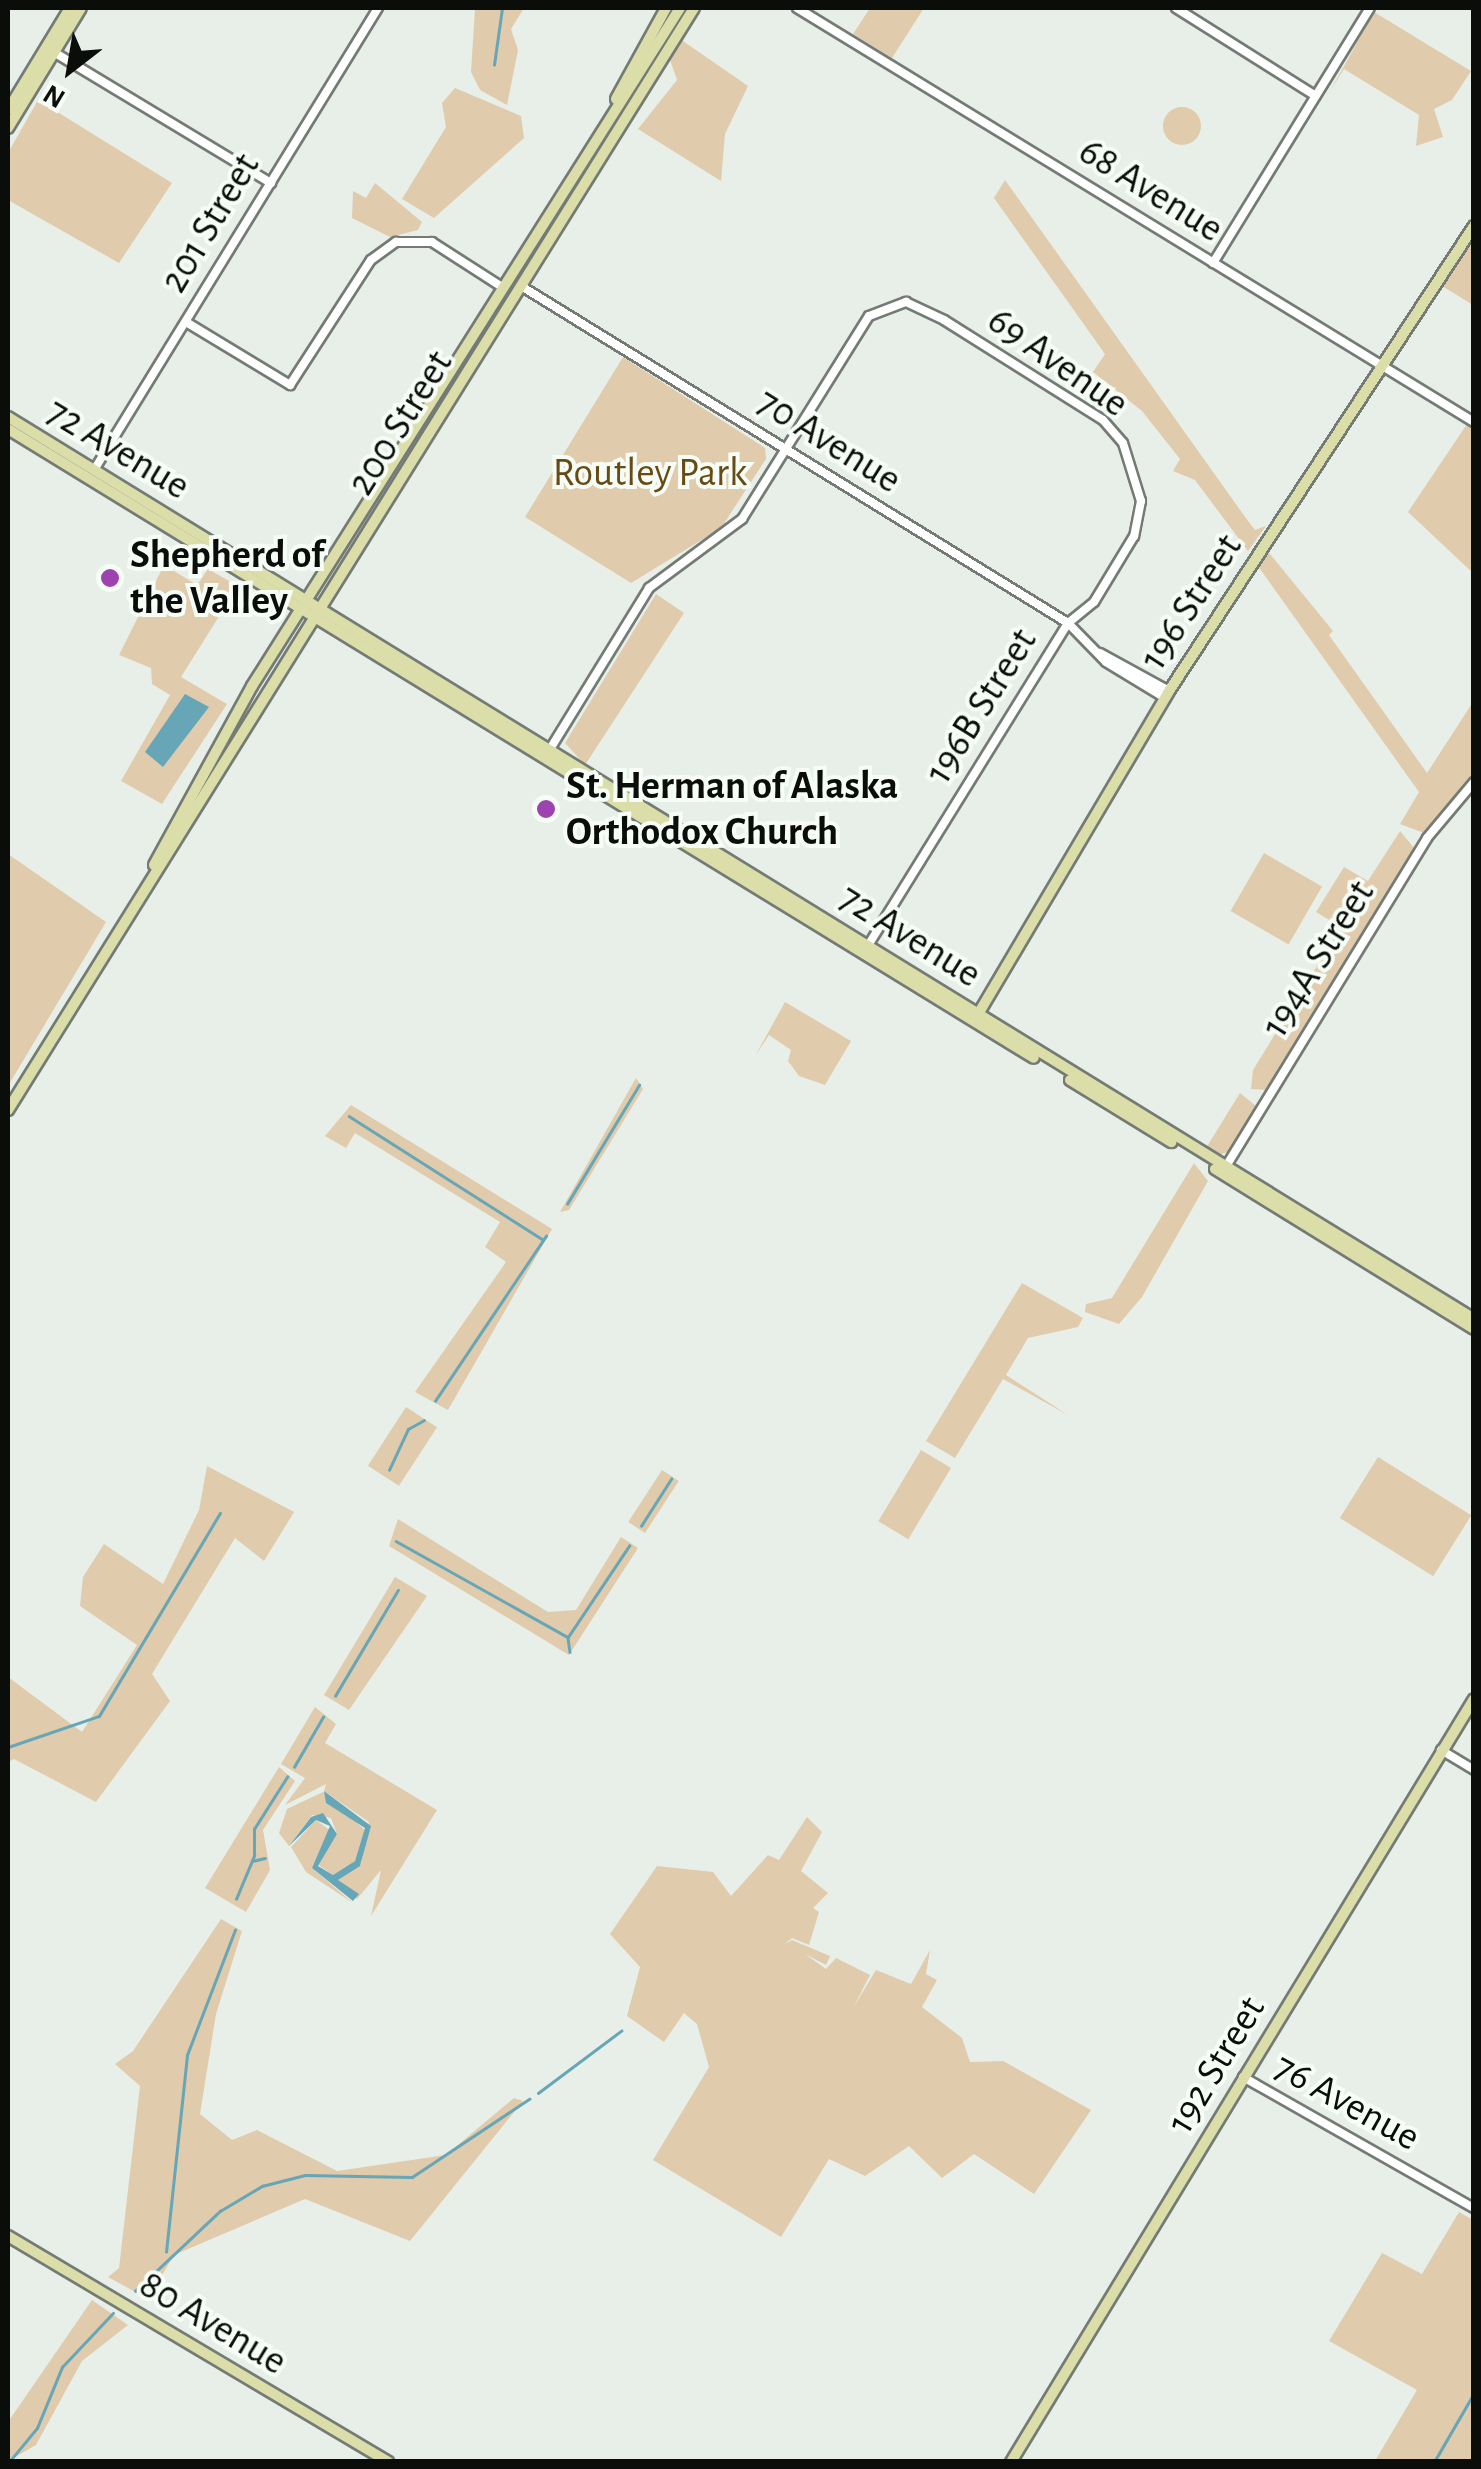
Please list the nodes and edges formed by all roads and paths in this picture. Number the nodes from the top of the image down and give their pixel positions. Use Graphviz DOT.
graph roads {
  1 [pos="70,8"];
  2 [pos="81,8"];
  3 [pos="378,8"];
  4 [pos="666,8"];
  5 [pos="680,8"];
  6 [pos="694,8"];
  7 [pos="798,8"];
  8 [pos="1176,8"];
  9 [pos="1370,8"];
  10 [pos="49,50"];
  11 [pos="1316,96"];
  12 [pos="8,110"];
  13 [pos="8,128"];
  14 [pos="602,128"];
  15 [pos="270,183"];
  16 [pos="1474,226"];
  17 [pos="522,257"];
  18 [pos="1213,263"];
  19 [pos="521,286"];
  20 [pos="502,287"];
  21 [pos="186,322"];
  22 [pos="1383,367"];
  23 [pos="8,417"];
  24 [pos="1474,422"];
  25 [pos="8,429"];
  26 [pos="786,450"];
  27 [pos="94,470"];
  28 [pos="1141,501"];
  29 [pos="304,603"];
  30 [pos="320,612"];
  31 [pos="1068,622"];
  32 [pos="1167,695"];
  33 [pos="547,754"];
  34 [pos="1474,782"];
  35 [pos="154,866"];
  36 [pos="816,918"];
  37 [pos="868,946"];
  38 [pos="976,1018"];
  39 [pos="1055,1071"];
  40 [pos="1106,1094"];
  41 [pos="8,1110"];
  42 [pos="1223,1170"];
  43 [pos="1438,1302"];
  44 [pos="1474,1324"];
  45 [pos="1473,1699"];
  46 [pos="1441,1750"];
  47 [pos="1474,1770"];
  48 [pos="1243,2077"];
  49 [pos="1474,2208"];
  50 [pos="8,2236"];
  51 [pos="388,2462"];
  52 [pos="1011,2462"];
  1 -- 10 [label="main road"];
  2 -- 10 [label="main road"];
  3 -- 15 [label="street, 201 Street"];
  4 -- 14 [label="main road"];
  5 -- 14 [label="main road, 200 Street"];
  6 -- 19 [label="main road, 200 Street"];
  7 -- 18 [label="street, 68 Avenue"];
  8 -- 11 [label="street"];
  9 -- 11 [label="street"];
  10 -- 12 [label="main road"];
  10 -- 13 [label="main road"];
  10 -- 15 [label="street"];
  11 -- 18 [label="street"];
  14 -- 17 [label="main road, 200 Street"];
  15 -- 21 [label="street, 201 Street"];
  16 -- 22 [label="main road, 196 Street"];
  17 -- 19 [label="main road"];
  17 -- 20 [label="main road, 200 Street"];
  18 -- 22 [label="street, 68 Avenue"];
  19 -- 26 [label="street, 70 Avenue"];
  19 -- 30 [label="main road, 200 Street"];
  20 -- 21 [label="street"];
  20 -- 29 [label="main road, 200 Street"];
  21 -- 27 [label="street, 201 Street"];
  22 -- 24 [label="street, 68 Avenue"];
  22 -- 32 [label="main road, 196 Street"];
  23 -- 27 [label="main road, 72 Avenue"];
  25 -- 29 [label="main road, 72 Avenue"];
  26 -- 28 [label="street, 69 Avenue"];
  26 -- 31 [label="street, 70 Avenue"];
  26 -- 33 [label="street"];
  27 -- 29 [label="main road, 72 Avenue"];
  28 -- 31 [label="street, 196B Street"];
  29 -- 30 [label="main road, 72 Avenue"];
  29 -- 35 [label="main road, 200 Street"];
  30 -- 33 [label="main road, 72 Avenue"];
  30 -- 35 [label="main road, 200 Street"];
  31 -- 32 [label="street, 70 Avenue"];
  31 -- 37 [label="street, 196B Street"];
  32 -- 38 [label="main road, 196 Street"];
  33 -- 36 [label="main road, 72 Avenue"];
  33 -- 36 [label="main road, 72 Avenue"];
  34 -- 42 [label="street, 194A Street"];
  35 -- 41 [label="main road, 200 Street"];
  36 -- 37 [label="main road, 72 Avenue"];
  36 -- 38 [label="main road, 72 Avenue"];
  37 -- 38 [label="main road, 72 Avenue"];
  38 -- 39 [label="main road, 72 Avenue"];
  38 -- 40 [label="main road, 72 Avenue"];
  39 -- 40 [label="main road"];
  39 -- 42 [label="main road, 72 Avenue"];
  40 -- 42 [label="main road, 72 Avenue"];
  42 -- 43 [label="main road, 72 Avenue"];
  42 -- 43 [label="main road, 72 Avenue"];
  43 -- 44 [label="main road, 72 Avenue"];
  45 -- 46 [label="main road, 192 Street"];
  46 -- 47 [label="street"];
  46 -- 48 [label="main road, 192 Street"];
  48 -- 49 [label="street, 76 Avenue"];
  48 -- 52 [label="main road, 192 Street"];
  50 -- 51 [label="main road, 80 Avenue"];
}
